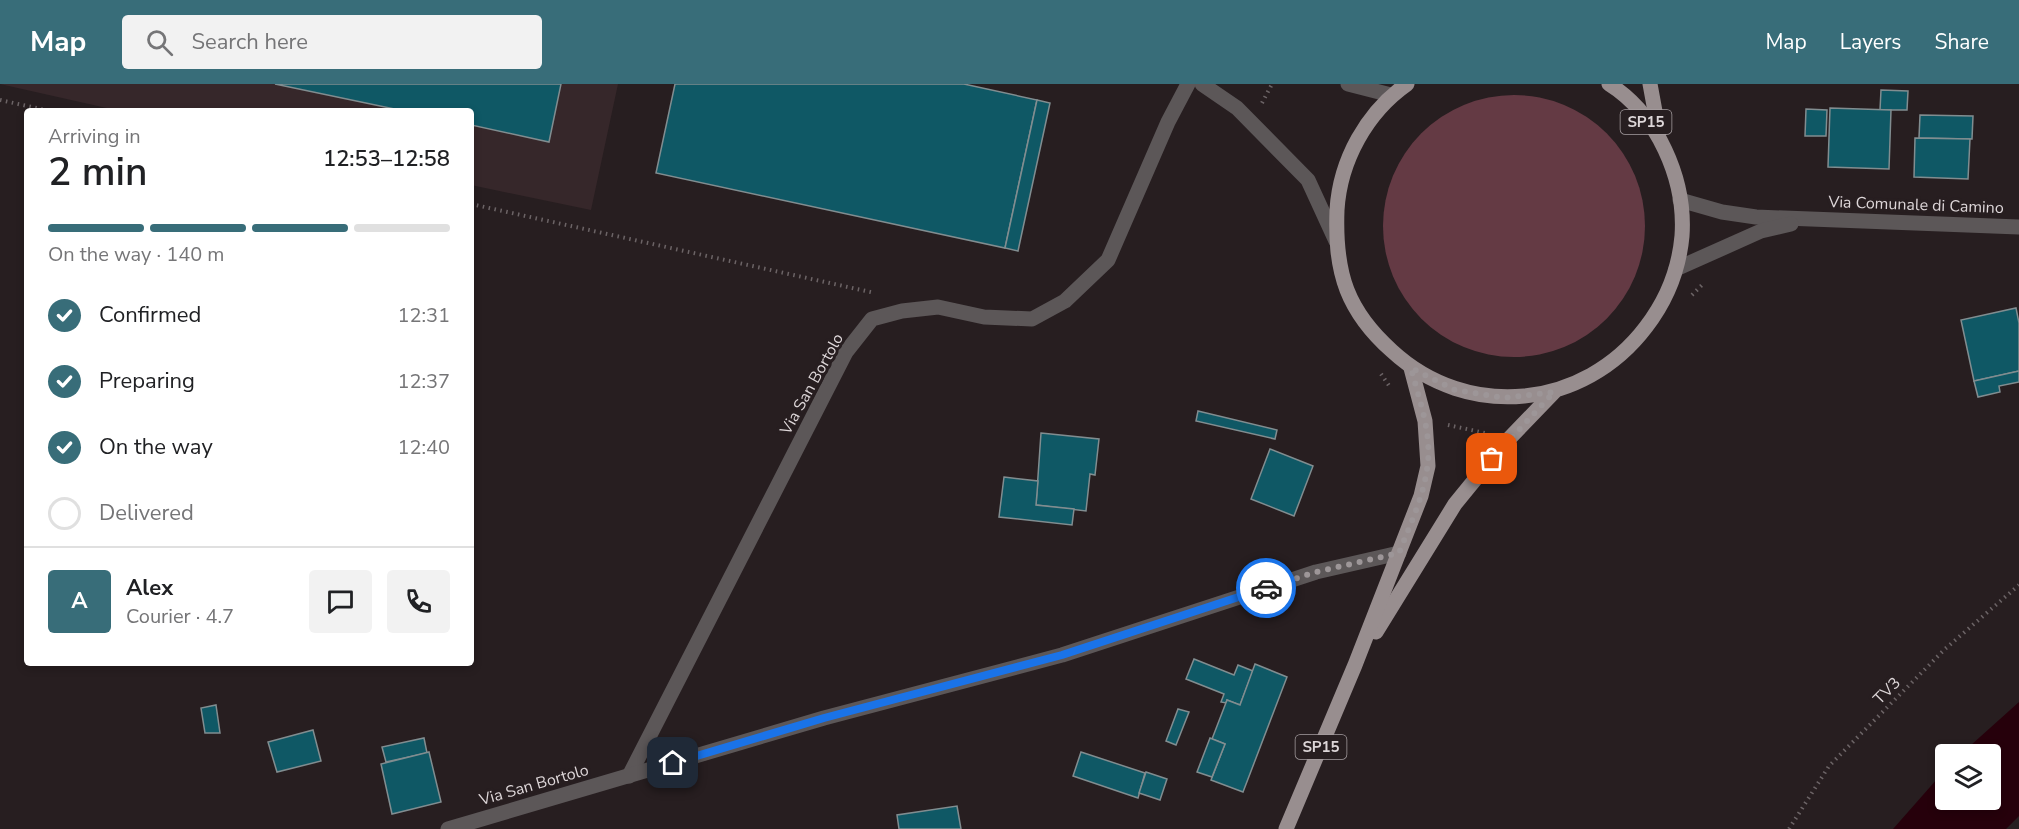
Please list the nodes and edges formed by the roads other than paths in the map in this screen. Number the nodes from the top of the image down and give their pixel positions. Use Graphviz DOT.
graph roads {
  1 [pos="1188,84"];
  2 [pos="1202,84"];
  3 [pos="1348,84"];
  4 [pos="1407,84"];
  5 [pos="1609,84"];
  6 [pos="1650,84"];
  7 [pos="1391,95"];
  8 [pos="1660,139"];
  9 [pos="1680,200"];
  10 [pos="1812,220"];
  11 [pos="2019,227"];
  12 [pos="1335,241"];
  13 [pos="1676,269"];
  14 [pos="1411,368"];
  15 [pos="1554,392"];
  16 [pos="1399,553"];
  17 [pos="1355,665"];
  18 [pos="629,776"];
  19 [pos="448,829"];
  20 [pos="1286,829"];
  1 -- 18 [label="street, Via San Bortolo"];
  2 -- 12 [label="street"];
  3 -- 7 [label="street"];
  4 -- 7 [label="main road, SP15"];
  5 -- 8 [label="main road, SP15"];
  6 -- 8 [label="main road, SP15"];
  7 -- 12 [label="main road, SP15"];
  8 -- 9 [label="main road, SP15"];
  9 -- 10 [label="street, Via Comunale di Camino"];
  9 -- 13 [label="main road, SP15"];
  10 -- 11 [label="street, Via Comunale di Camino"];
  10 -- 13 [label="street, Via Comunale di Camino"];
  12 -- 14 [label="main road, SP15"];
  13 -- 15 [label="main road, SP15"];
  14 -- 15 [label="main road, SP15"];
  14 -- 16 [label="main road, SP15"];
  15 -- 17 [label="main road, SP15"];
  16 -- 17 [label="main road, SP15"];
  16 -- 18 [label="street, Via San Bortolo"];
  17 -- 20 [label="main road, SP15"];
  18 -- 19 [label="street, Via San Bortolo"];
}
